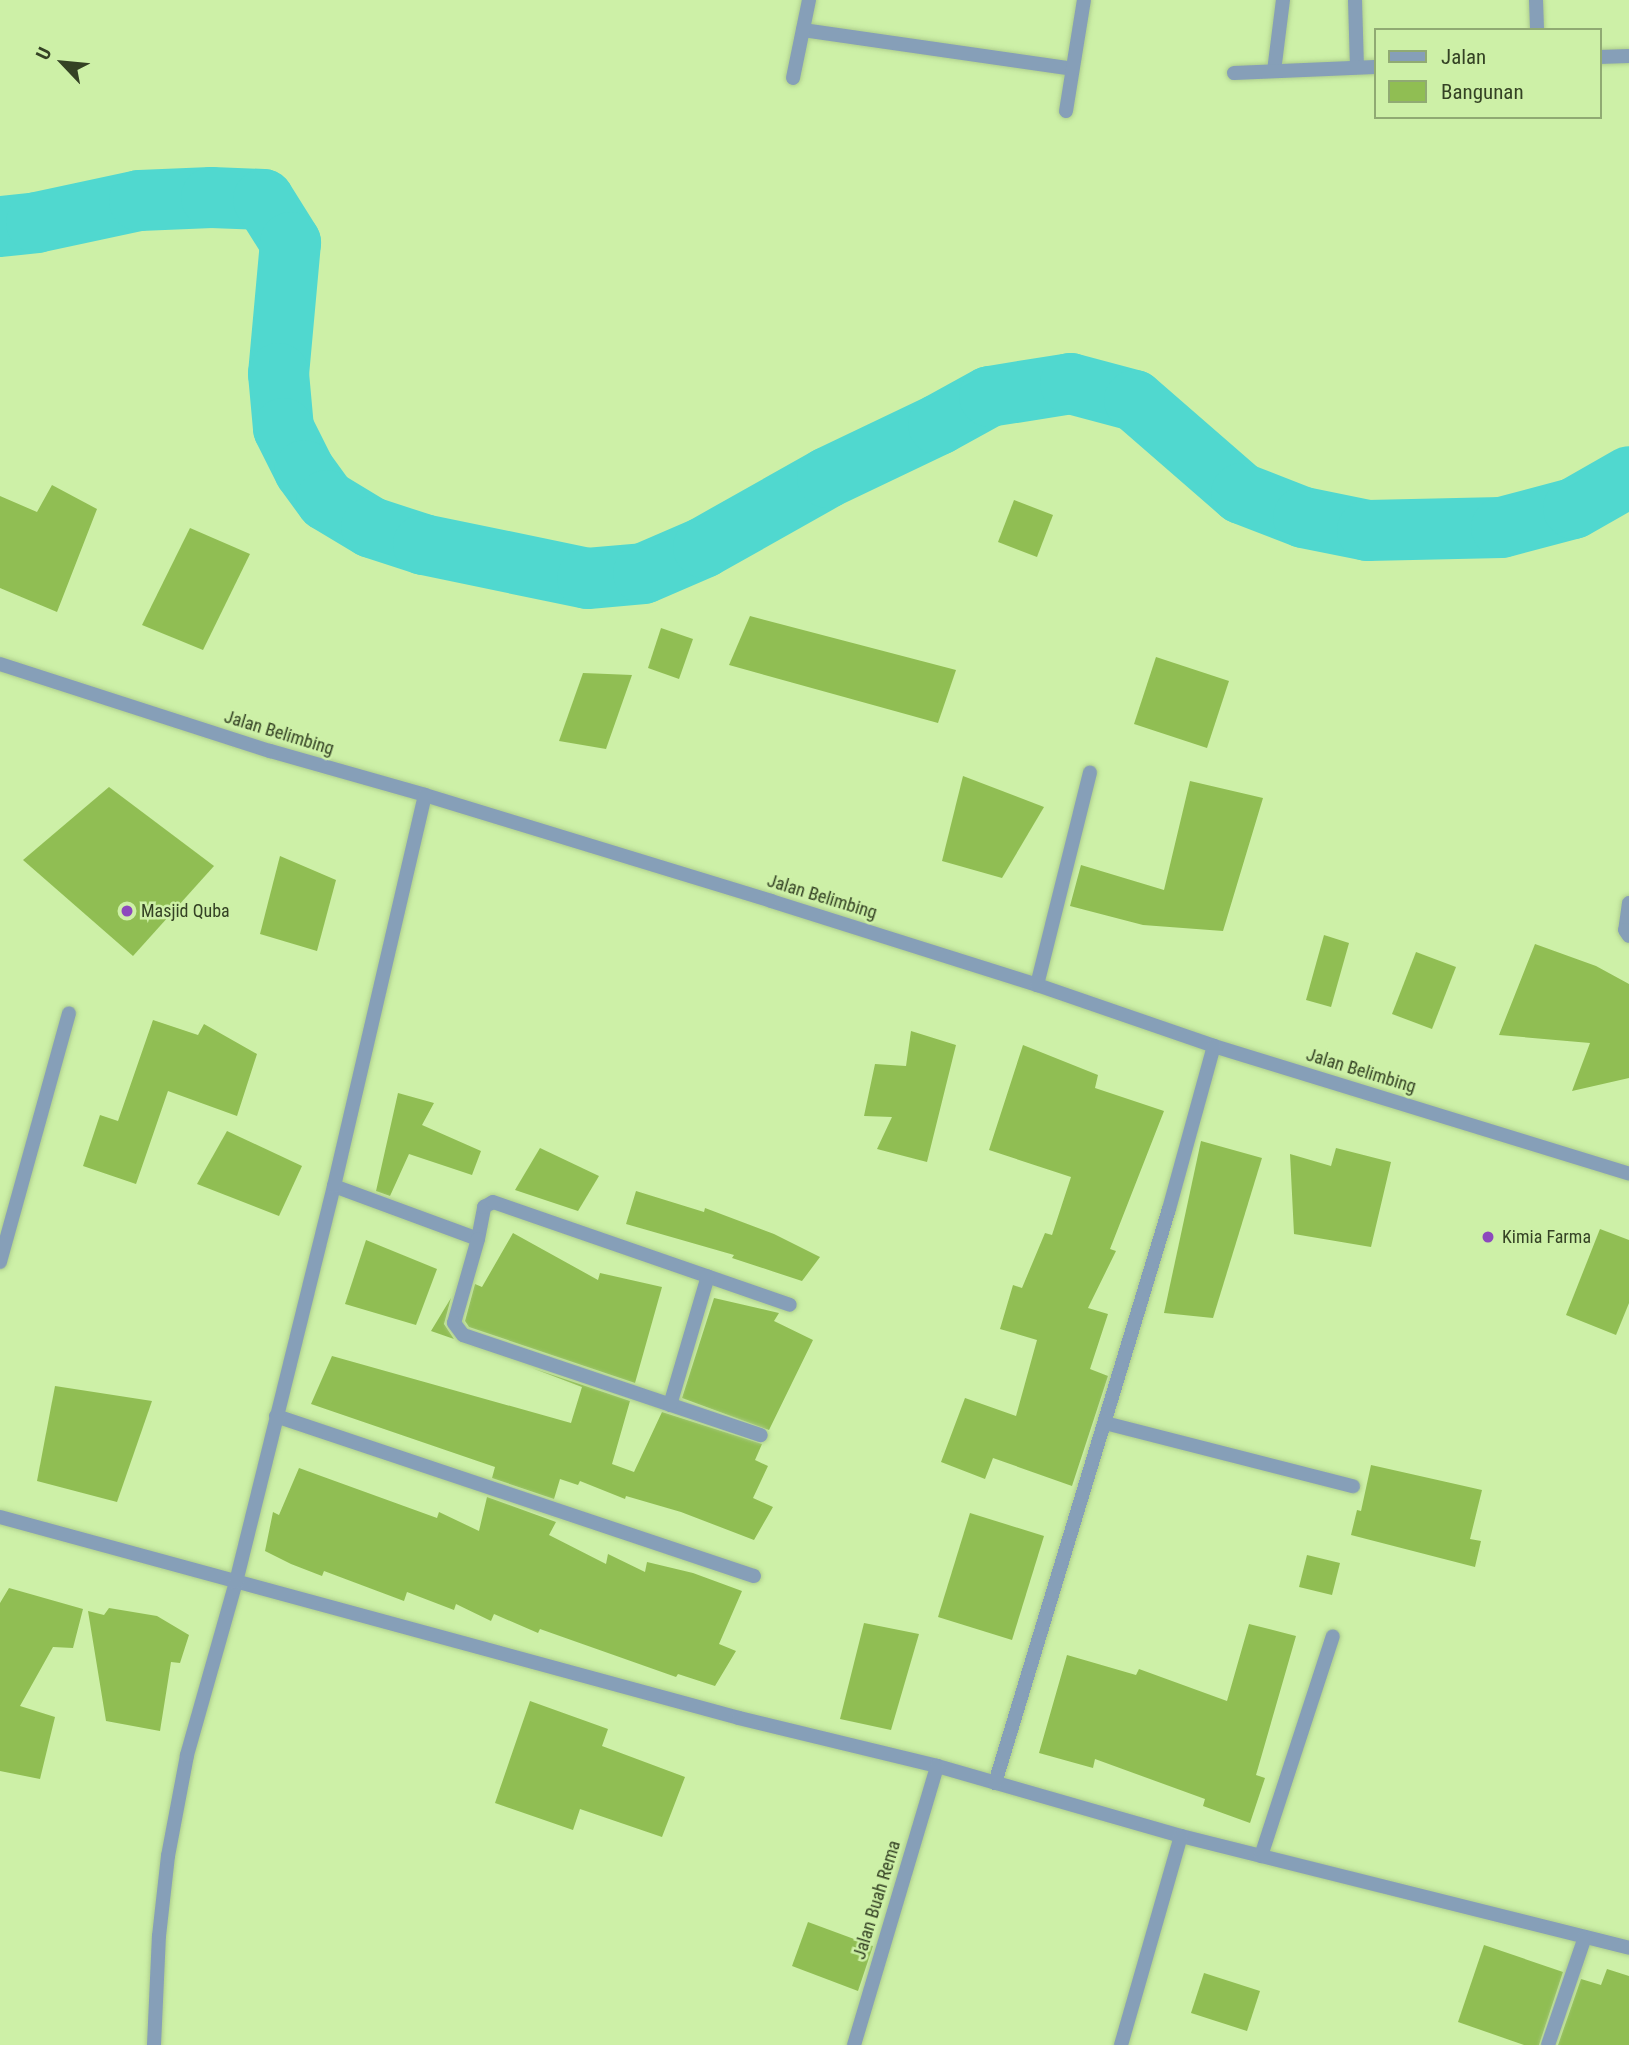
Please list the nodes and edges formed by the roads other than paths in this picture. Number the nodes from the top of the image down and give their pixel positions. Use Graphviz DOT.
graph roads {
  1 [pos="808,0"];
  2 [pos="1084,0"];
  3 [pos="1283,0"];
  4 [pos="1355,0"];
  5 [pos="1536,0"];
  6 [pos="1537,28"];
  7 [pos="803,30"];
  8 [pos="1629,56"];
  9 [pos="1601,57"];
  10 [pos="1357,67"];
  11 [pos="1374,67"];
  12 [pos="1073,69"];
  13 [pos="1275,71"];
  14 [pos="1234,73"];
  15 [pos="793,78"];
  16 [pos="1066,111"];
  17 [pos="0,664"];
  18 [pos="1090,773"];
  19 [pos="425,795"];
  20 [pos="1629,904"];
  21 [pos="1629,936"];
  22 [pos="1037,985"];
  23 [pos="69,1013"];
  24 [pos="1214,1046"];
  25 [pos="1629,1174"];
  26 [pos="334,1186"];
  27 [pos="478,1239"];
  28 [pos="0,1262"];
  29 [pos="708,1276"];
  30 [pos="790,1305"];
  31 [pos="670,1405"];
  32 [pos="276,1416"];
  33 [pos="1105,1423"];
  34 [pos="761,1435"];
  35 [pos="1353,1486"];
  36 [pos="0,1517"];
  37 [pos="754,1576"];
  38 [pos="236,1582"];
  39 [pos="1333,1636"];
  40 [pos="937,1766"];
  41 [pos="995,1783"];
  42 [pos="1181,1836"];
  43 [pos="1261,1856"];
  44 [pos="1585,1937"];
  45 [pos="1629,1948"];
  46 [pos="154,2045"];
  47 [pos="854,2045"];
  48 [pos="1121,2045"];
  49 [pos="1548,2045"];
  1 -- 7 [label="street"];
  2 -- 12 [label="street"];
  3 -- 13 [label="street"];
  4 -- 10 [label="street"];
  5 -- 6 [label="street"];
  7 -- 12 [label="street"];
  7 -- 15 [label="street"];
  8 -- 9 [label="street"];
  10 -- 11 [label="street"];
  10 -- 13 [label="street"];
  12 -- 16 [label="street"];
  13 -- 14 [label="street"];
  17 -- 19 [label="street, Jalan Belimbing"];
  18 -- 22 [label="street"];
  19 -- 22 [label="street, Jalan Belimbing"];
  19 -- 26 [label="street"];
  20 -- 21 [label="street"];
  22 -- 24 [label="street, Jalan Belimbing"];
  23 -- 28 [label="street"];
  24 -- 25 [label="street, Jalan Belimbing"];
  24 -- 33 [label="street"];
  26 -- 27 [label="street"];
  26 -- 32 [label="street"];
  27 -- 29 [label="street"];
  27 -- 31 [label="street"];
  29 -- 30 [label="street"];
  29 -- 31 [label="street"];
  31 -- 34 [label="street"];
  32 -- 37 [label="street"];
  32 -- 38 [label="street"];
  33 -- 35 [label="street"];
  33 -- 41 [label="street"];
  36 -- 38 [label="street"];
  38 -- 40 [label="street"];
  38 -- 46 [label="street"];
  39 -- 43 [label="street"];
  40 -- 41 [label="street"];
  40 -- 47 [label="street, Jalan Buah Rema"];
  41 -- 42 [label="street"];
  42 -- 43 [label="street"];
  42 -- 48 [label="street"];
  43 -- 44 [label="street"];
  44 -- 45 [label="street"];
  44 -- 49 [label="street"];
}
